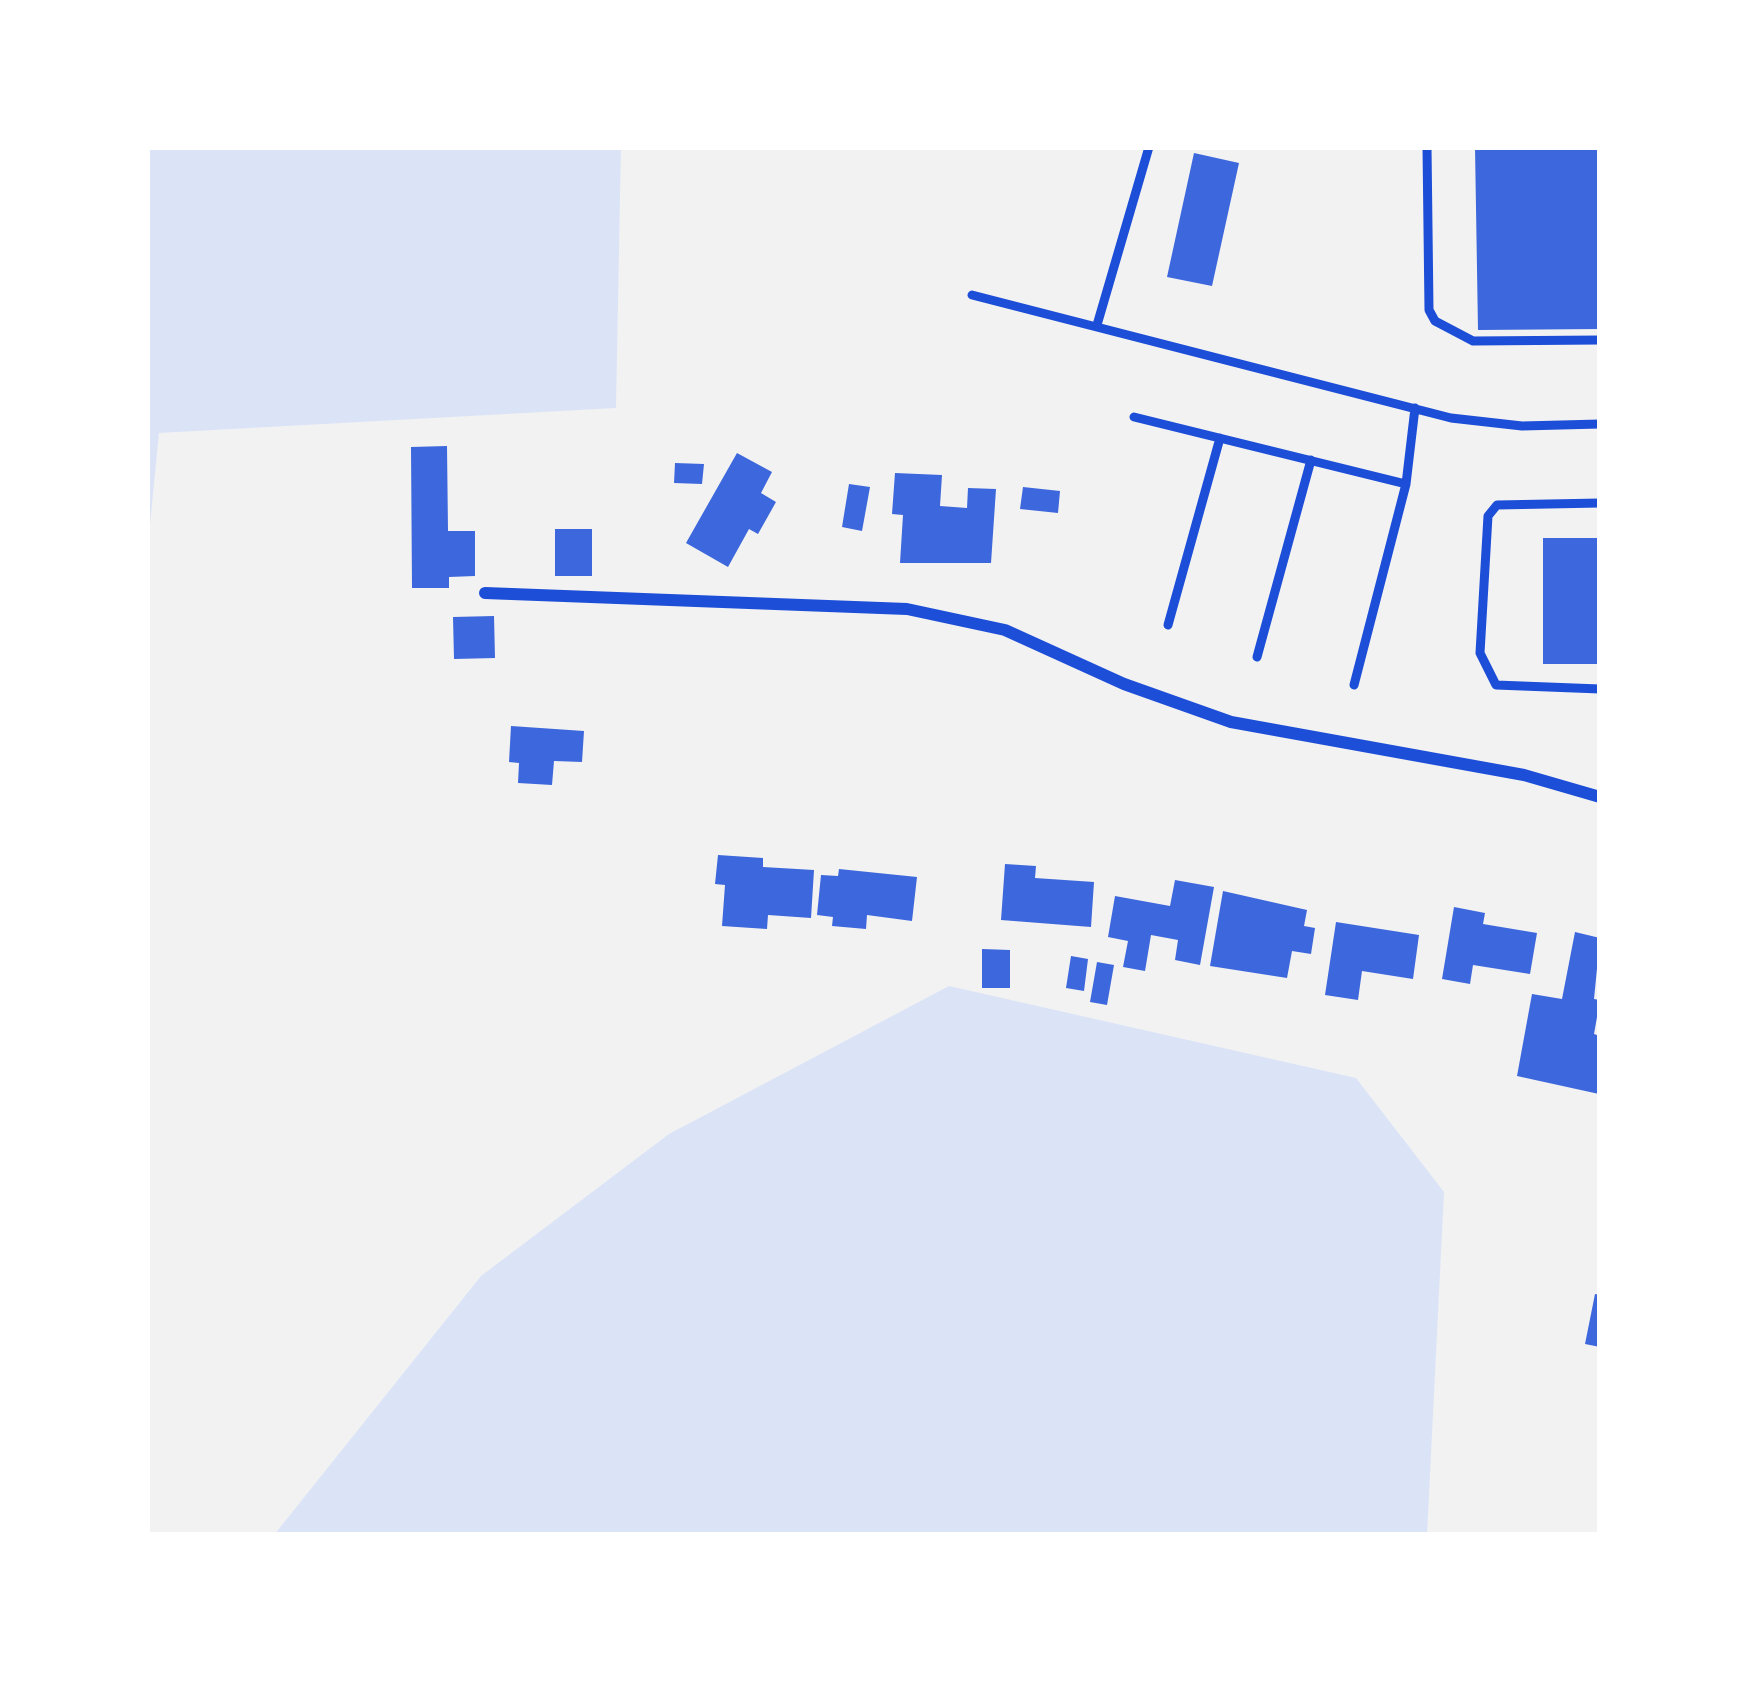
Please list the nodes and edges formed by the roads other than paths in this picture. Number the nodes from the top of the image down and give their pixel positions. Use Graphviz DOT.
graph roads {
  1 [pos="1149,147"];
  2 [pos="1426,147"];
  3 [pos="972,295"];
  4 [pos="1097,325"];
  5 [pos="1600,340"];
  6 [pos="1415,408"];
  7 [pos="1134,417"];
  8 [pos="1600,424"];
  9 [pos="1220,438"];
  10 [pos="1311,460"];
  11 [pos="1406,484"];
  12 [pos="1600,503"];
  13 [pos="485,593"];
  14 [pos="1168,625"];
  15 [pos="1257,658"];
  16 [pos="1354,685"];
  17 [pos="1600,689"];
  18 [pos="1600,797"];
  1 -- 4 [label="lane"];
  2 -- 5 [label="lane"];
  3 -- 4 [label="lane"];
  4 -- 6 [label="lane"];
  6 -- 8 [label="lane"];
  6 -- 11 [label="lane"];
  7 -- 9 [label="lane"];
  9 -- 10 [label="lane"];
  9 -- 14 [label="lane"];
  10 -- 11 [label="lane"];
  10 -- 15 [label="lane"];
  11 -- 16 [label="lane"];
  12 -- 17 [label="lane"];
  13 -- 18 [label="street"];
}
